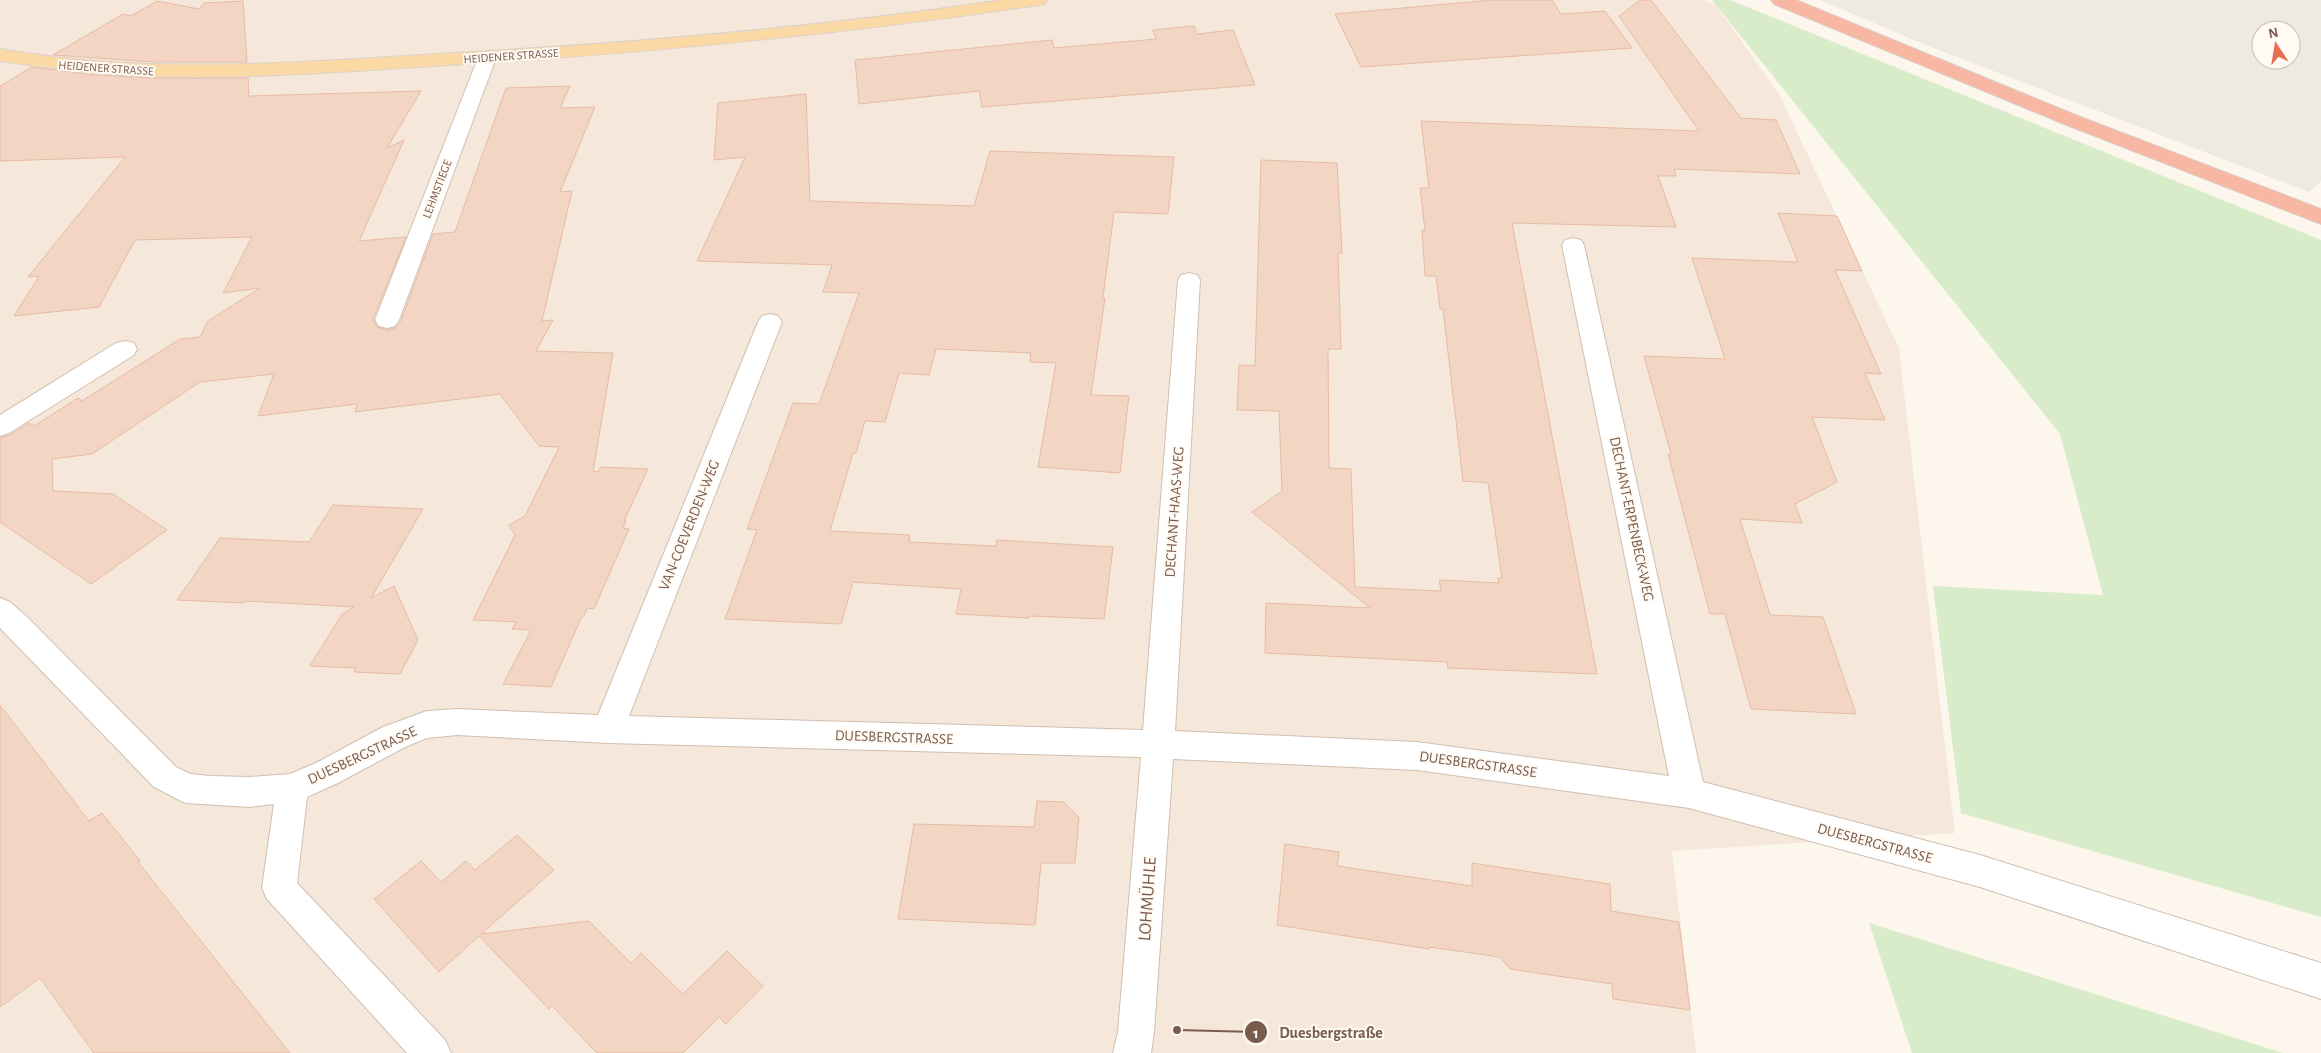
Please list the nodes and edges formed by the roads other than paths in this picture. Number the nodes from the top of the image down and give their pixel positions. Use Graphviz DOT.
graph roads {
  1 [pos="1038,0"];
  2 [pos="1780,0"];
  3 [pos="1019,2"];
  4 [pos="0,55"];
  5 [pos="487,58"];
  6 [pos="2321,217"];
  7 [pos="1573,245"];
  8 [pos="1189,280"];
  9 [pos="387,320"];
  10 [pos="770,322"];
  11 [pos="125,349"];
  12 [pos="0,427"];
  13 [pos="0,610"];
  14 [pos="608,729"];
  15 [pos="1158,744"];
  16 [pos="292,788"];
  17 [pos="1688,793"];
  18 [pos="2321,981"];
  19 [pos="432,1053"];
  20 [pos="1132,1053"];
  1 -- 3 [label="main road, HEIDENER STRASSE"];
  2 -- 6 [label="highway"];
  3 -- 5 [label="main road, HEIDENER STRASSE"];
  4 -- 5 [label="main road, HEIDENER STRASSE"];
  5 -- 9 [label="street, LEHMSTIEGE"];
  7 -- 17 [label="street, DECHANT-ERPENBECK-WEG"];
  8 -- 15 [label="street, DECHANT-HAAS-WEG"];
  10 -- 14 [label="street, VAN-COEVERDEN-WEG"];
  11 -- 12 [label="street"];
  13 -- 16 [label="street, DUESBERGSTRASSE"];
  14 -- 15 [label="street, DUESBERGSTRASSE"];
  14 -- 16 [label="street, DUESBERGSTRASSE"];
  15 -- 17 [label="street, DUESBERGSTRASSE"];
  15 -- 20 [label="street, LOHMÜHLE"];
  16 -- 19 [label="street, DUESBERGSTRASSE"];
  17 -- 18 [label="street, DUESBERGSTRASSE"];
}
